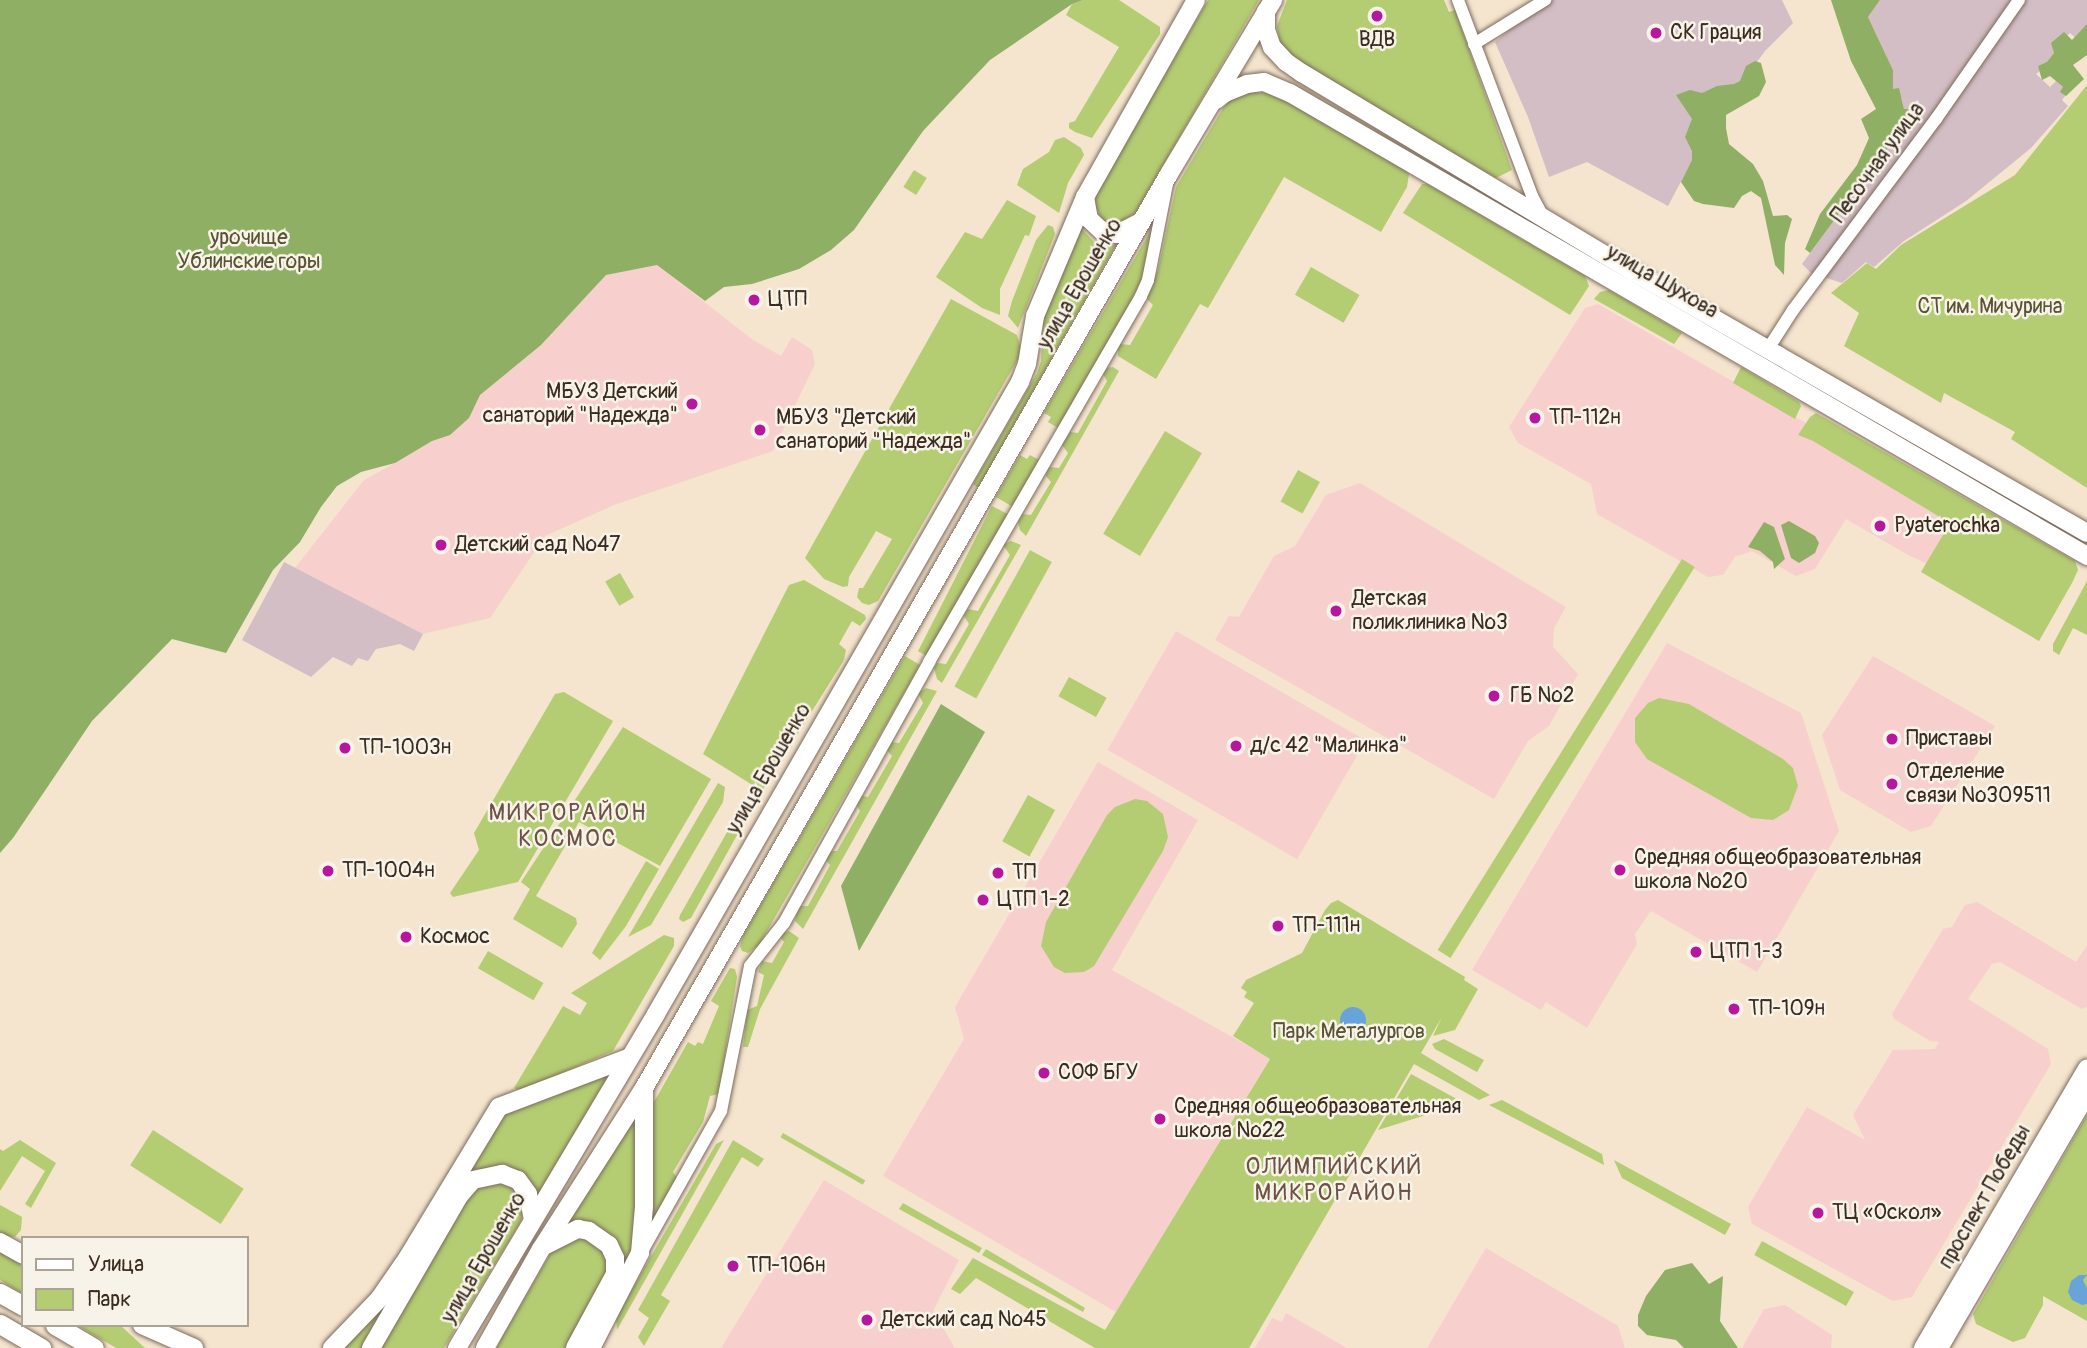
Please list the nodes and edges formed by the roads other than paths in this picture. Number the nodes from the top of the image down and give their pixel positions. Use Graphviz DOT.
graph roads {
  1 [pos="1196,0"];
  2 [pos="1458,0"];
  3 [pos="1545,0"];
  4 [pos="2019,0"];
  5 [pos="1269,6"];
  6 [pos="1474,44"];
  7 [pos="1210,105"];
  8 [pos="1169,174"];
  9 [pos="1085,197"];
  10 [pos="1543,217"];
  11 [pos="1142,220"];
  12 [pos="1769,349"];
  13 [pos="1758,365"];
  14 [pos="1825,382"];
  15 [pos="1814,398"];
  16 [pos="2087,533"];
  17 [pos="2087,556"];
  18 [pos="628,1058"];
  19 [pos="2087,1069"];
  20 [pos="647,1081"];
  21 [pos="2087,1094"];
  22 [pos="533,1219"];
  23 [pos="0,1242"];
  24 [pos="541,1249"];
  25 [pos="640,1253"];
  26 [pos="21,1254"];
  27 [pos="0,1293"];
  28 [pos="21,1305"];
  29 [pos="0,1324"];
  30 [pos="58,1327"];
  31 [pos="134,1327"];
  32 [pos="147,1327"];
  33 [pos="41,1348"];
  34 [pos="94,1348"];
  35 [pos="155,1348"];
  36 [pos="194,1348"];
  37 [pos="332,1348"];
  38 [pos="371,1348"];
  39 [pos="457,1348"];
  40 [pos="485,1348"];
  41 [pos="575,1348"];
  42 [pos="591,1348"];
  43 [pos="1923,1348"];
  44 [pos="1939,1348"];
  1 -- 9 [label="main road, улица Ерошенко"];
  2 -- 6 [label="street"];
  3 -- 6 [label="street"];
  4 -- 12 [label="street, Песочная улица"];
  5 -- 7 [label="main road, улица Ерошенко"];
  5 -- 10 [label="main road, улица Шухова"];
  6 -- 10 [label="street"];
  7 -- 8 [label="main road, улица Ерошенко"];
  7 -- 13 [label="main road, улица Шухова"];
  8 -- 11 [label="main road, улица Ерошенко"];
  8 -- 25 [label="street, улица Ерошенко"];
  9 -- 11 [label="main road, улица Ерошенко"];
  9 -- 18 [label="main road, улица Ерошенко"];
  10 -- 12 [label="main road, улица Шухова"];
  11 -- 20 [label="main road, улица Ерошенко"];
  12 -- 13 [label="main road"];
  12 -- 14 [label="main road, улица Шухова"];
  13 -- 15 [label="main road, улица Шухова"];
  14 -- 15 [label="main road"];
  14 -- 16 [label="main road, улица Шухова"];
  15 -- 17 [label="main road, улица Шухова"];
  18 -- 20 [label="main road"];
  18 -- 22 [label="main road, улица Ерошенко"];
  18 -- 37 [label="main road"];
  19 -- 43 [label="main road, проспект Победы"];
  20 -- 24 [label="main road, улица Ерошенко"];
  20 -- 25 [label="main road"];
  21 -- 44 [label="main road, проспект Победы"];
  22 -- 38 [label="main road"];
  22 -- 39 [label="main road, улица Ерошенко"];
  23 -- 26 [label="main road"];
  24 -- 40 [label="main road, улица Ерошенко"];
  24 -- 41 [label="main road"];
  25 -- 42 [label="main road"];
  27 -- 28 [label="main road"];
  29 -- 33 [label="main road"];
  30 -- 34 [label="main road"];
  31 -- 35 [label="main road"];
  32 -- 36 [label="main road"];
}
